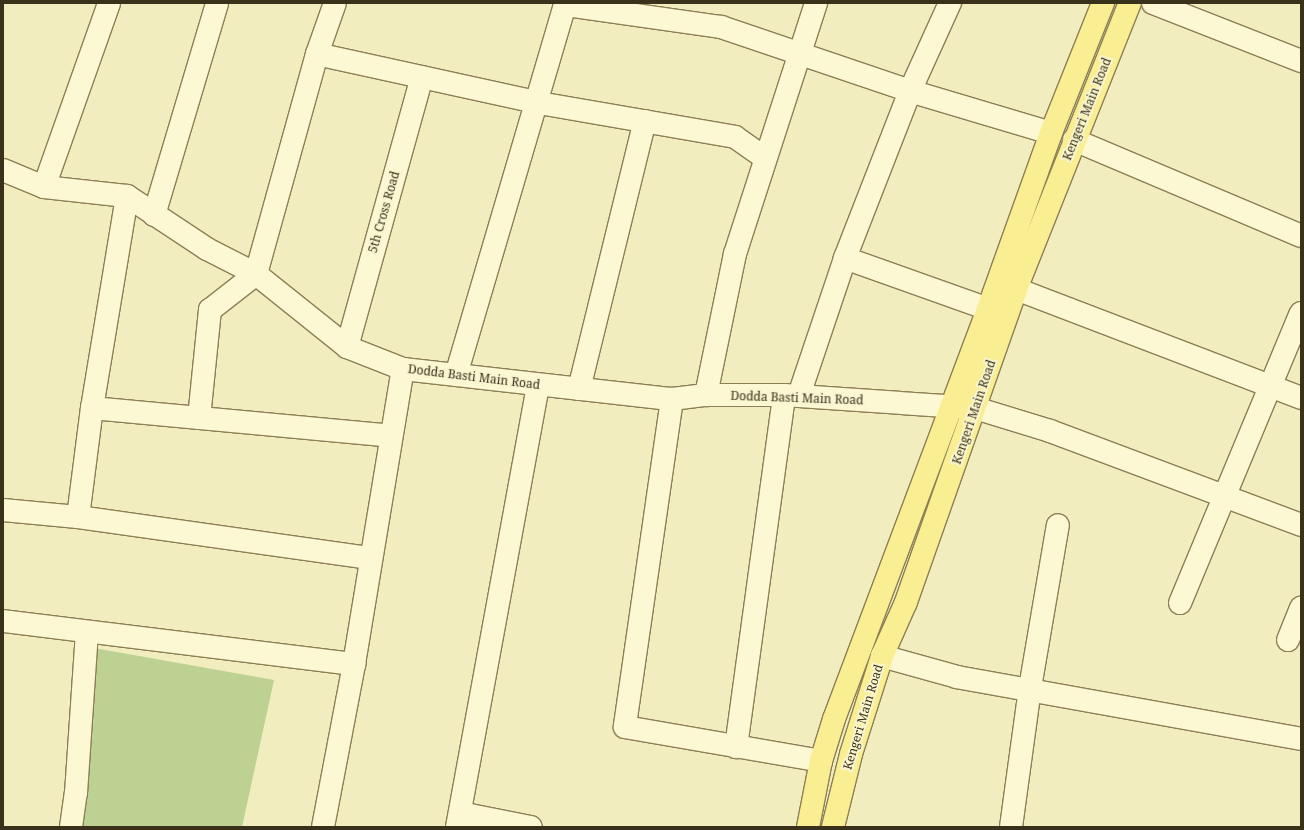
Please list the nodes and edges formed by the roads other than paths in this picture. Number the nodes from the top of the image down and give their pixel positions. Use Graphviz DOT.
graph roads {
  1 [pos="109,3"];
  2 [pos="217,3"];
  3 [pos="335,3"];
  4 [pos="816,3"];
  5 [pos="950,3"];
  6 [pos="1103,3"];
  7 [pos="1130,3"];
  8 [pos="1153,3"];
  9 [pos="566,4"];
  10 [pos="317,54"];
  11 [pos="798,54"];
  12 [pos="1301,62"];
  13 [pos="422,77"];
  14 [pos="910,91"];
  15 [pos="538,103"];
  16 [pos="645,121"];
  17 [pos="1051,133"];
  18 [pos="1074,140"];
  19 [pos="765,158"];
  20 [pos="3,170"];
  21 [pos="44,187"];
  22 [pos="127,196"];
  23 [pos="154,215"];
  24 [pos="1301,236"];
  25 [pos="845,258"];
  26 [pos="256,274"];
  27 [pos="1016,289"];
  28 [pos="988,309"];
  29 [pos="1301,313"];
  30 [pos="347,347"];
  31 [pos="403,369"];
  32 [pos="456,375"];
  33 [pos="538,385"];
  34 [pos="1271,386"];
  35 [pos="579,389"];
  36 [pos="706,395"];
  37 [pos="792,395"];
  38 [pos="1301,398"];
  39 [pos="672,399"];
  40 [pos="950,406"];
  41 [pos="92,408"];
  42 [pos="975,408"];
  43 [pos="198,418"];
  44 [pos="391,436"];
  45 [pos="1223,496"];
  46 [pos="3,510"];
  47 [pos="78,517"];
  48 [pos="1058,525"];
  49 [pos="1301,526"];
  50 [pos="370,558"];
  51 [pos="1180,603"];
  52 [pos="1301,608"];
  53 [pos="3,621"];
  54 [pos="86,632"];
  55 [pos="1288,640"];
  56 [pos="882,656"];
  57 [pos="354,664"];
  58 [pos="1030,688"];
  59 [pos="1301,739"];
  60 [pos="736,747"];
  61 [pos="821,761"];
  62 [pos="459,820"];
  63 [pos="71,827"];
  64 [pos="323,827"];
  65 [pos="531,827"];
  66 [pos="808,827"];
  67 [pos="833,827"];
  68 [pos="1011,827"];
  1 -- 21 [label="street"];
  2 -- 23 [label="street"];
  3 -- 10 [label="street"];
  4 -- 11 [label="street"];
  5 -- 14 [label="street"];
  6 -- 17 [label="main road, Kengeri Main Road"];
  7 -- 18 [label="main road, Kengeri Main Road"];
  8 -- 12 [label="street"];
  9 -- 11 [label="street"];
  9 -- 15 [label="street"];
  10 -- 13 [label="street"];
  10 -- 26 [label="street"];
  11 -- 14 [label="street"];
  11 -- 19 [label="street"];
  13 -- 15 [label="street"];
  13 -- 30 [label="street, 5th Cross Road"];
  14 -- 17 [label="street"];
  14 -- 25 [label="street"];
  15 -- 16 [label="street"];
  15 -- 32 [label="street"];
  16 -- 19 [label="street"];
  16 -- 35 [label="street"];
  17 -- 28 [label="main road, Kengeri Main Road"];
  18 -- 24 [label="street"];
  18 -- 27 [label="main road, Kengeri Main Road"];
  19 -- 36 [label="street"];
  20 -- 21 [label="street, Dodda Basti Main Road"];
  21 -- 22 [label="street, Dodda Basti Main Road"];
  22 -- 23 [label="street, Dodda Basti Main Road"];
  22 -- 41 [label="street"];
  23 -- 26 [label="street, Dodda Basti Main Road"];
  25 -- 28 [label="street"];
  25 -- 37 [label="street"];
  26 -- 30 [label="street, Dodda Basti Main Road"];
  26 -- 43 [label="street"];
  27 -- 34 [label="street"];
  27 -- 42 [label="main road, Kengeri Main Road"];
  28 -- 40 [label="main road, Kengeri Main Road"];
  29 -- 34 [label="street"];
  30 -- 31 [label="street, Dodda Basti Main Road"];
  31 -- 32 [label="street, Dodda Basti Main Road"];
  31 -- 44 [label="street"];
  32 -- 33 [label="street, Dodda Basti Main Road"];
  33 -- 35 [label="street, Dodda Basti Main Road"];
  33 -- 62 [label="street"];
  34 -- 38 [label="street"];
  34 -- 45 [label="street"];
  35 -- 39 [label="street, Dodda Basti Main Road"];
  36 -- 37 [label="street, Dodda Basti Main Road"];
  36 -- 39 [label="street, Dodda Basti Main Road"];
  37 -- 40 [label="street, Dodda Basti Main Road"];
  37 -- 60 [label="street"];
  39 -- 60 [label="street"];
  40 -- 42 [label="street, Dodda Basti Main Road"];
  40 -- 61 [label="main road, Kengeri Main Road"];
  41 -- 43 [label="street"];
  41 -- 47 [label="street"];
  42 -- 45 [label="street, Dodda Basti Main Road"];
  42 -- 56 [label="main road, Kengeri Main Road"];
  43 -- 44 [label="street"];
  44 -- 50 [label="street"];
  45 -- 49 [label="street, Dodda Basti Main Road"];
  45 -- 51 [label="street"];
  46 -- 47 [label="street"];
  47 -- 50 [label="street"];
  48 -- 58 [label="street"];
  50 -- 57 [label="street"];
  52 -- 55 [label="street"];
  53 -- 54 [label="street"];
  54 -- 57 [label="street"];
  54 -- 63 [label="street"];
  56 -- 58 [label="street"];
  56 -- 67 [label="main road, Kengeri Main Road"];
  57 -- 64 [label="street"];
  58 -- 59 [label="street"];
  58 -- 68 [label="street"];
  60 -- 61 [label="street"];
  61 -- 66 [label="main road, Kengeri Main Road"];
  62 -- 65 [label="street"];
}
